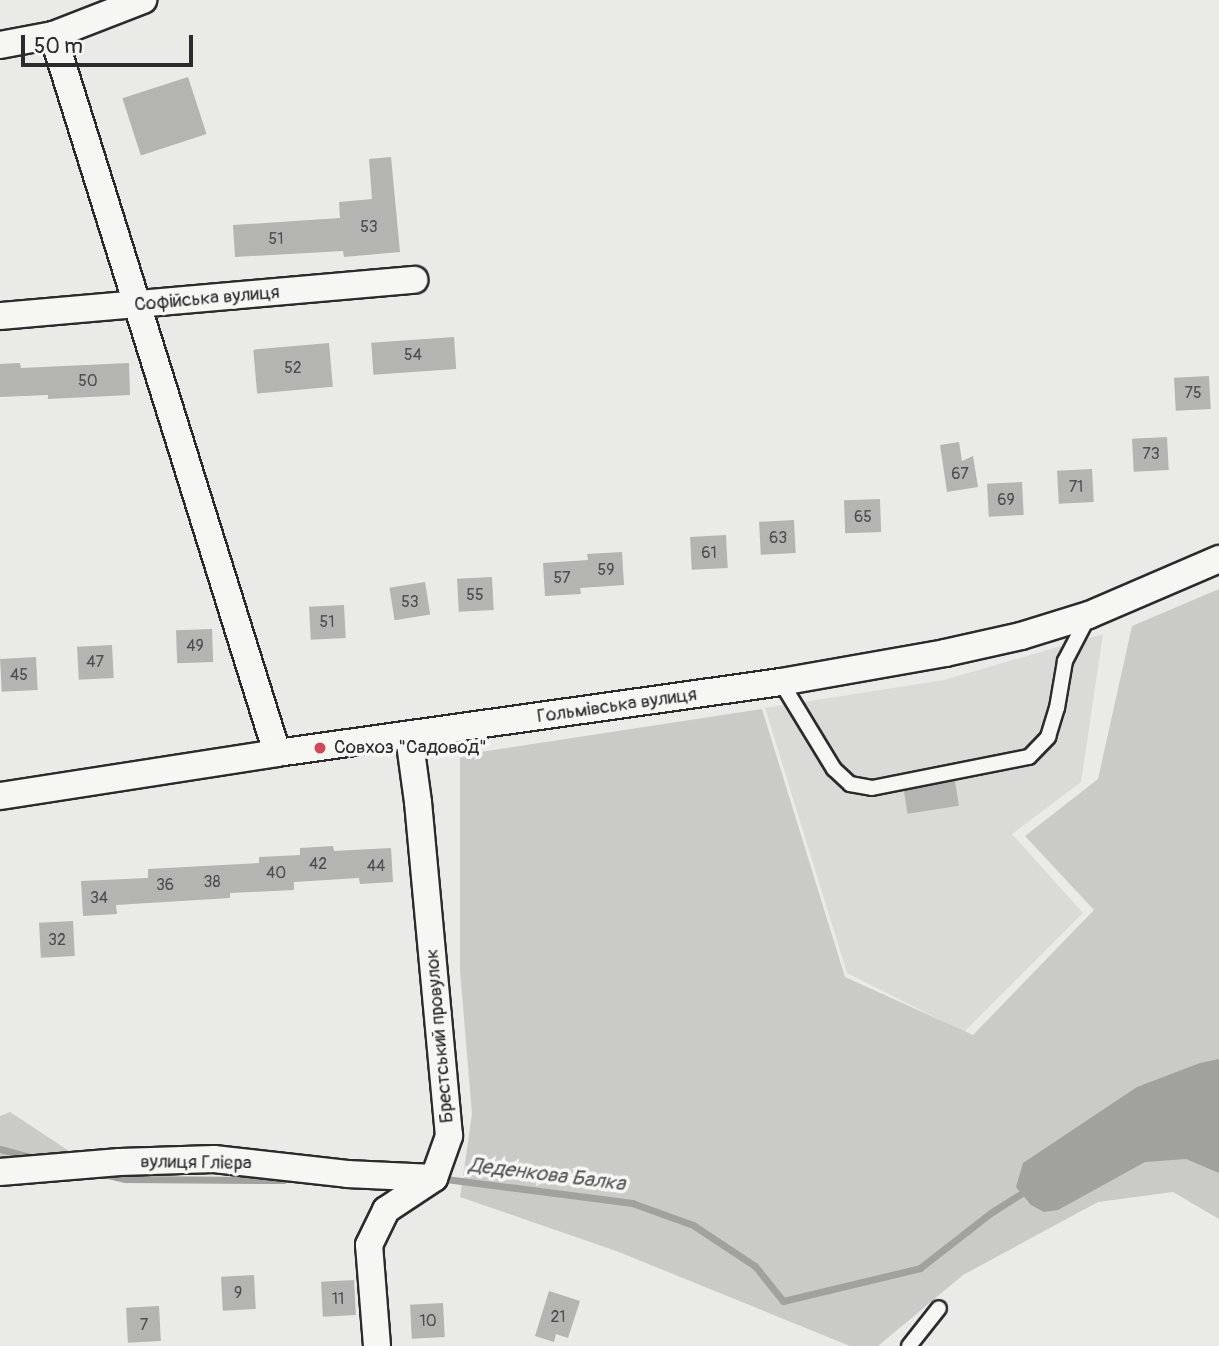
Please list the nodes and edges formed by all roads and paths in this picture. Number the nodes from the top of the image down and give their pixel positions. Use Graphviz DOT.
graph roads {
  1 [pos="143,0"];
  2 [pos="53,35"];
  3 [pos="0,45"];
  4 [pos="414,280"];
  5 [pos="139,306"];
  6 [pos="0,316"];
  7 [pos="1219,559"];
  8 [pos="1089,615"];
  9 [pos="781,682"];
  10 [pos="409,736"];
  11 [pos="276,753"];
  12 [pos="0,796"];
  13 [pos="0,1172"];
  14 [pos="434,1178"];
  15 [pos="939,1308"];
  16 [pos="377,1346"];
  17 [pos="909,1346"];
  1 -- 2 [label="street"];
  2 -- 3 [label="street"];
  2 -- 5 [label="street"];
  4 -- 5 [label="street, Софійська вулиця"];
  5 -- 6 [label="street, Софійська вулиця"];
  5 -- 11 [label="street"];
  7 -- 8 [label="street, Гольмівська вулиця"];
  8 -- 9 [label="street, Гольмівська вулиця"];
  8 -- 9 [label="lane"];
  9 -- 10 [label="street, Гольмівська вулиця"];
  10 -- 11 [label="street, Гольмівська вулиця"];
  10 -- 14 [label="street, Брестський провулок"];
  11 -- 12 [label="street, Гольмівська вулиця"];
  13 -- 14 [label="street, вулиця Глієра"];
  14 -- 16 [label="street"];
  15 -- 17 [label="lane"];
}
